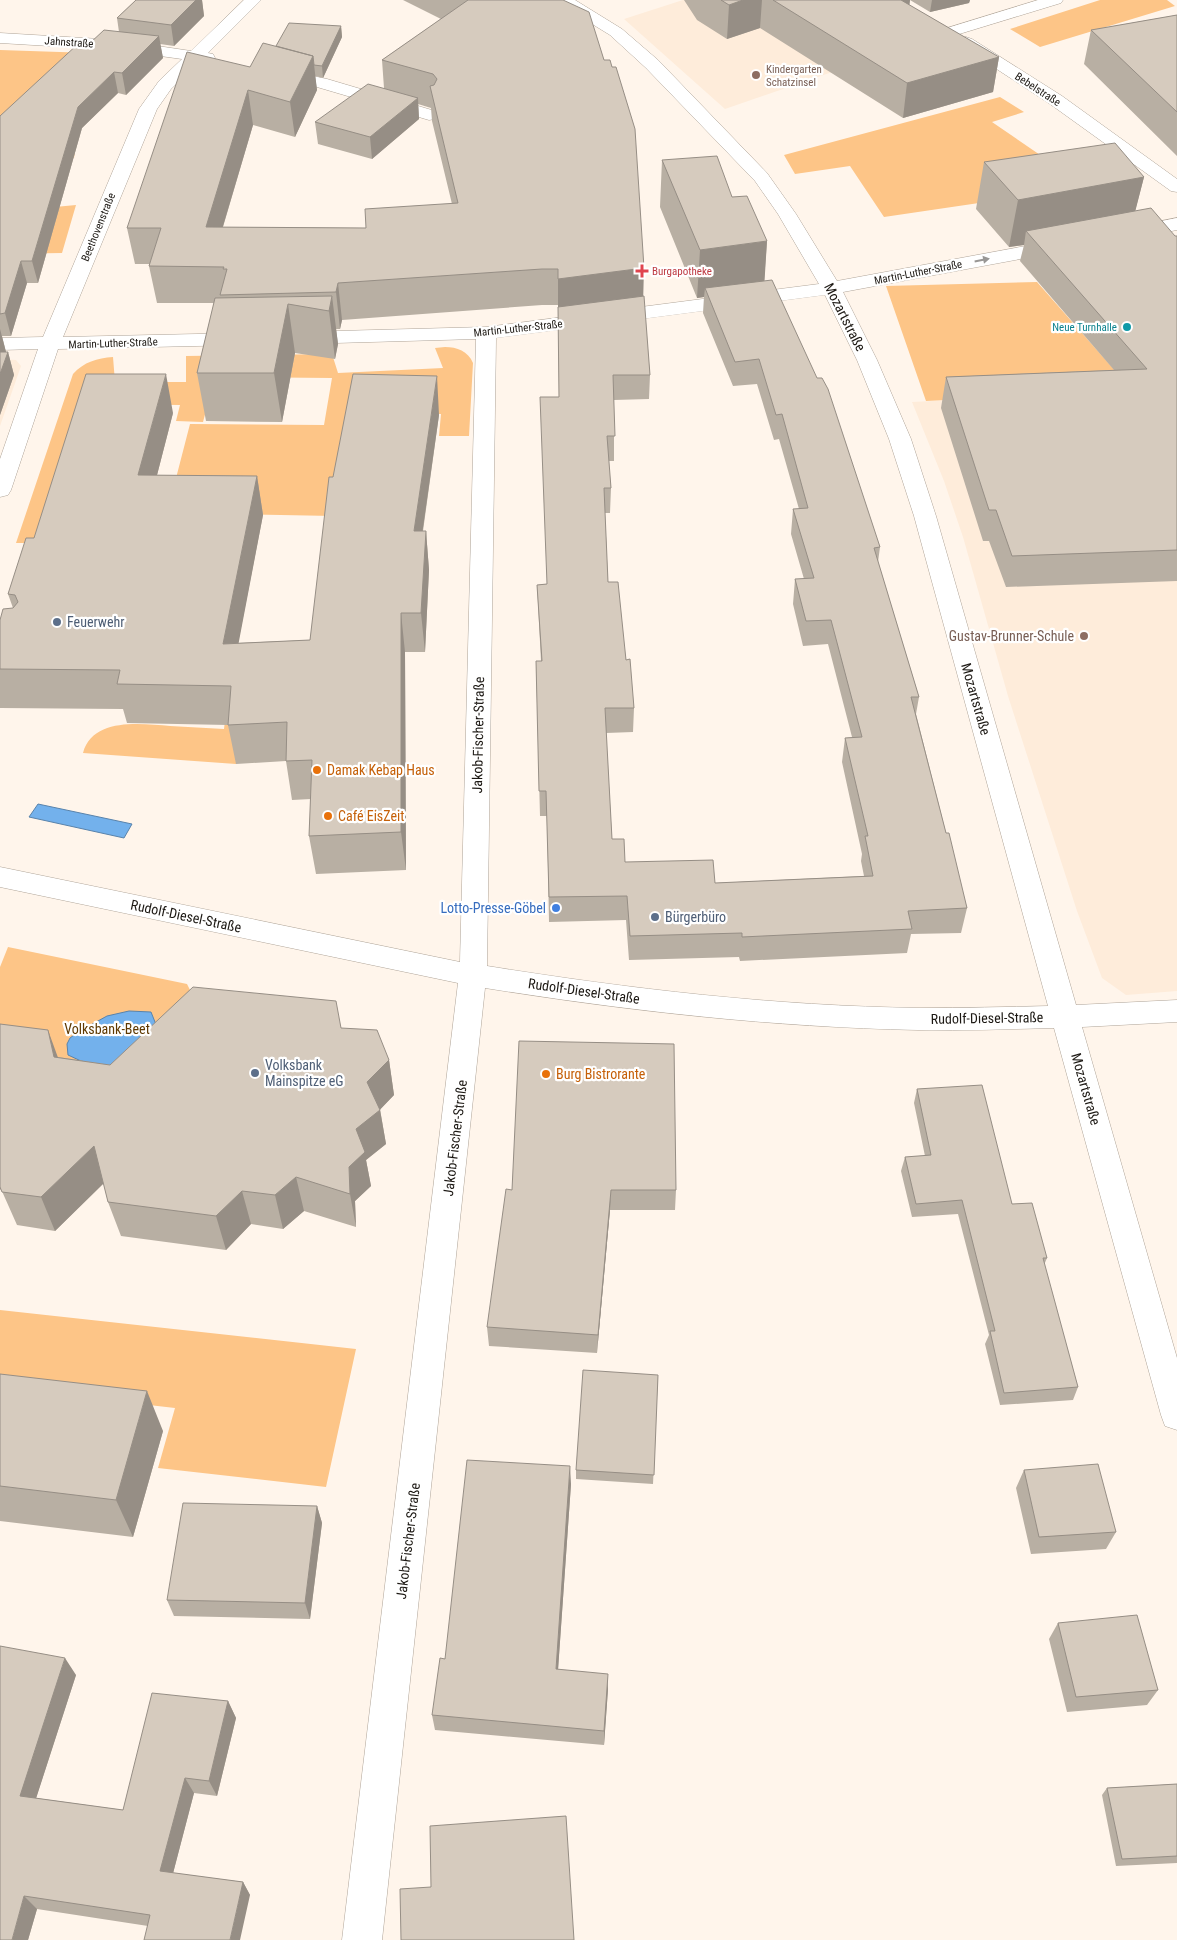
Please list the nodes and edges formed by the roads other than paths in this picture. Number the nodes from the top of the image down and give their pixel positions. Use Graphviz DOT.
graph roads {
  1 [pos="253,0"];
  2 [pos="564,0"];
  3 [pos="1055,0"];
  4 [pos="934,23"];
  5 [pos="950,32"];
  6 [pos="0,38"];
  7 [pos="194,55"];
  8 [pos="221,61"];
  9 [pos="267,71"];
  10 [pos="429,114"];
  11 [pos="1177,187"];
  12 [pos="1177,224"];
  13 [pos="1108,236"];
  14 [pos="1072,243"];
  15 [pos="831,288"];
  16 [pos="486,333"];
  17 [pos="0,344"];
  18 [pos="50,344"];
  19 [pos="0,490"];
  20 [pos="0,877"];
  21 [pos="473,975"];
  22 [pos="1177,1011"];
  23 [pos="1066,1017"];
  24 [pos="1177,1415"];
  25 [pos="362,1940"];
  1 -- 7 [label="street, Beethovenstraße"];
  2 -- 15 [label="street, Mozartstraße"];
  3 -- 5 [label="street"];
  4 -- 5 [label="street, Bebelstraße"];
  5 -- 11 [label="street, Bebelstraße"];
  6 -- 7 [label="street, Jahnstraße"];
  7 -- 8 [label="street, Jahnstraße"];
  7 -- 18 [label="street, Beethovenstraße"];
  9 -- 10 [label="street"];
  12 -- 13 [label="street"];
  15 -- 14 [label="street, Martin-Luther-Straße, one-way"];
  15 -- 16 [label="street, Martin-Luther-Straße"];
  15 -- 23 [label="street, Mozartstraße"];
  16 -- 18 [label="street, Martin-Luther-Straße"];
  16 -- 21 [label="street, Jakob-Fischer-Straße"];
  17 -- 18 [label="street, Martin-Luther-Straße"];
  18 -- 19 [label="street, Beethovenstraße"];
  20 -- 21 [label="street, Rudolf-Diesel-Straße"];
  21 -- 23 [label="street, Rudolf-Diesel-Straße"];
  21 -- 25 [label="street, Jakob-Fischer-Straße"];
  22 -- 23 [label="street, Rudolf-Diesel-Straße"];
  23 -- 24 [label="street, Mozartstraße"];
}
